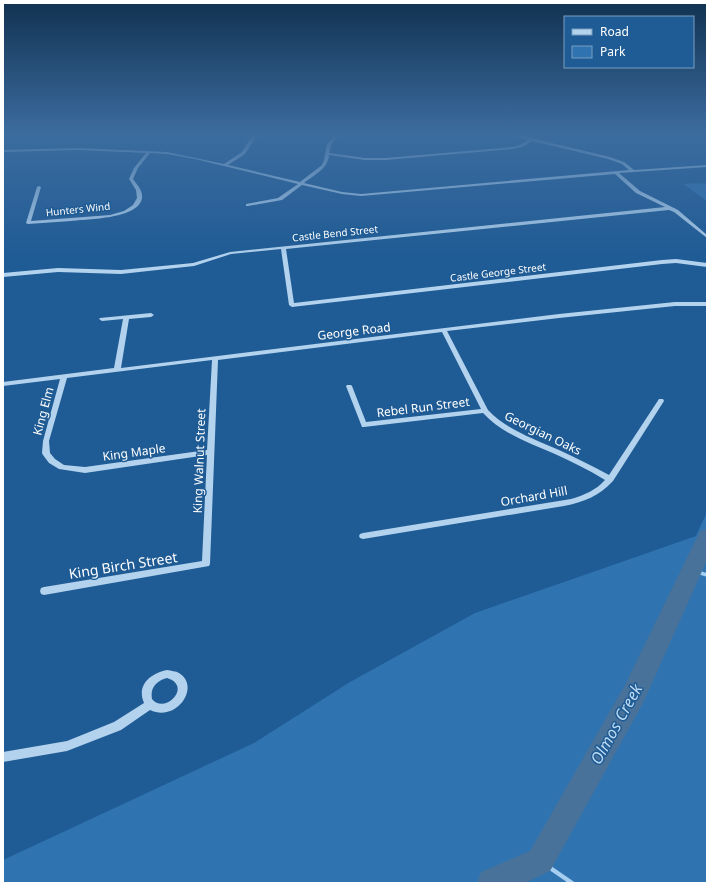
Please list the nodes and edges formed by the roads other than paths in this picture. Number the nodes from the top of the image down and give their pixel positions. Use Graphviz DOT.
graph roads {
  1 [pos="132,175"];
  2 [pos="269,175"];
  3 [pos="311,175"];
  4 [pos="580,175"];
  5 [pos="619,175"];
  6 [pos="301,183"];
  7 [pos="39,188"];
  8 [pos="248,205"];
  9 [pos="671,208"];
  10 [pos="707,237"];
  11 [pos="282,248"];
  12 [pos="707,265"];
  13 [pos="3,275"];
  14 [pos="707,304"];
  15 [pos="151,315"];
  16 [pos="126,317"];
  17 [pos="102,319"];
  18 [pos="444,331"];
  19 [pos="215,358"];
  20 [pos="117,370"];
  21 [pos="64,377"];
  22 [pos="3,384"];
  23 [pos="349,386"];
  24 [pos="661,401"];
  25 [pos="485,411"];
  26 [pos="210,452"];
  27 [pos="62,467"];
  28 [pos="610,479"];
  29 [pos="363,536"];
  30 [pos="206,564"];
  31 [pos="44,591"];
  32 [pos="150,704"];
  33 [pos="3,757"];
  1 -- 7 [label="street, Hunters Wind"];
  2 -- 6 [label="street"];
  3 -- 6 [label="street"];
  4 -- 6 [label="street"];
  5 -- 9 [label="street"];
  6 -- 8 [label="street"];
  9 -- 10 [label="street"];
  9 -- 11 [label="street, Castle Bend Street"];
  11 -- 12 [label="street, Castle George Street"];
  11 -- 13 [label="street, Castle Bend Street"];
  14 -- 18 [label="street, George Road"];
  15 -- 16 [label="street"];
  16 -- 17 [label="street"];
  16 -- 20 [label="street"];
  18 -- 19 [label="street, George Road"];
  18 -- 25 [label="street, Georgian Oaks"];
  19 -- 20 [label="street, George Road"];
  19 -- 26 [label="street, King Walnut Street"];
  20 -- 21 [label="street, George Road"];
  21 -- 22 [label="street, George Road"];
  21 -- 27 [label="street, King Elm"];
  23 -- 25 [label="street, Rebel Run Street"];
  24 -- 28 [label="street, Orchard Hill"];
  25 -- 28 [label="street, Georgian Oaks"];
  26 -- 27 [label="street, King Maple"];
  26 -- 30 [label="street, King Walnut Street"];
  28 -- 29 [label="street, Orchard Hill"];
  30 -- 31 [label="street, King Birch Street"];
  32 -- 33 [label="street"];
}
